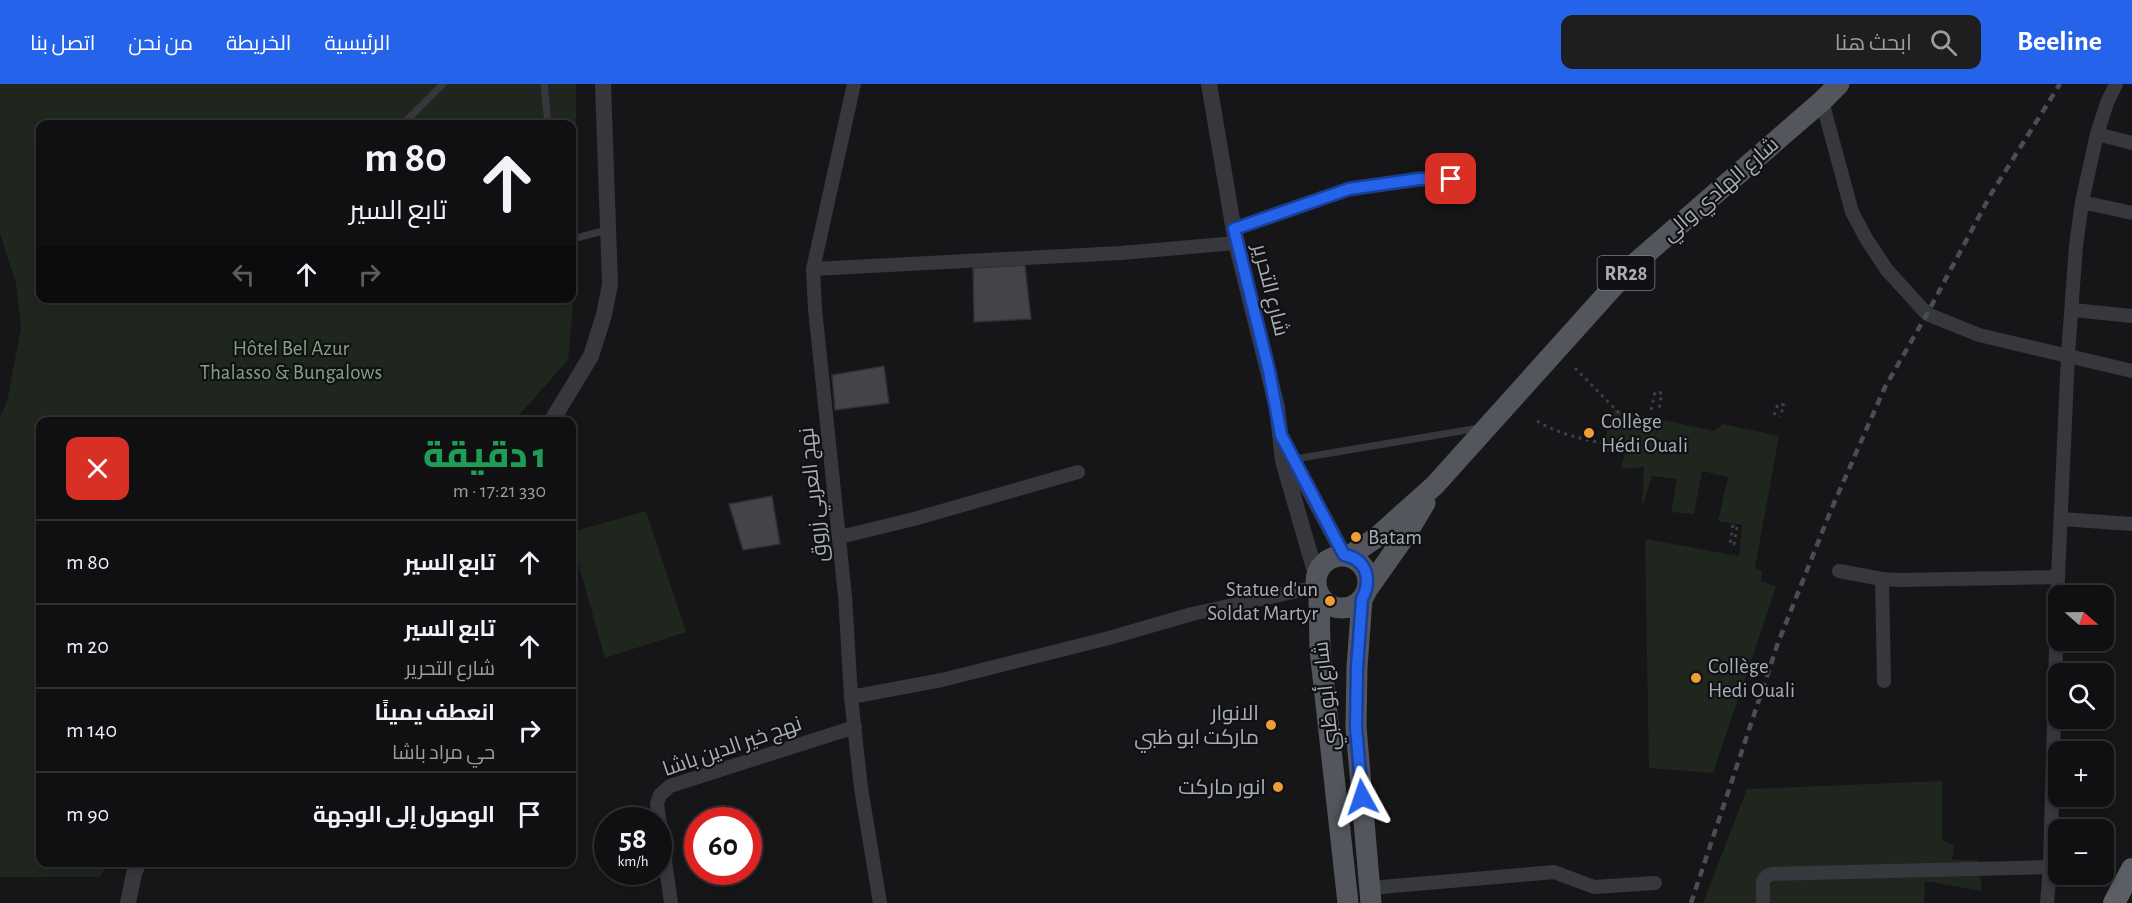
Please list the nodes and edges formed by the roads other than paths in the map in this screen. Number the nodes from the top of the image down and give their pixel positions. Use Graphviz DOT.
graph roads {
  1 [pos="443,84"];
  2 [pos="544,84"];
  3 [pos="603,84"];
  4 [pos="854,84"];
  5 [pos="1209,84"];
  6 [pos="1839,84"];
  7 [pos="2116,84"];
  8 [pos="1822,100"];
  9 [pos="407,120"];
  10 [pos="548,120"];
  11 [pos="2097,134"];
  12 [pos="2132,143"];
  13 [pos="1467,180"];
  14 [pos="2082,202"];
  15 [pos="2132,213"];
  16 [pos="609,229"];
  17 [pos="1235,236"];
  18 [pos="576,238"];
  19 [pos="813,269"];
  20 [pos="2073,310"];
  21 [pos="2132,316"];
  22 [pos="2068,354"];
  23 [pos="2132,371"];
  24 [pos="554,417"];
  25 [pos="1487,427"];
  26 [pos="1287,460"];
  27 [pos="1078,472"];
  28 [pos="1435,485"];
  29 [pos="2061,519"];
  30 [pos="2132,524"];
  31 [pos="840,537"];
  32 [pos="1347,556"];
  33 [pos="1839,571"];
  34 [pos="2058,577"];
  35 [pos="1882,579"];
  36 [pos="1317,586"];
  37 [pos="1365,594"];
  38 [pos="1884,681"];
  39 [pos="851,697"];
  40 [pos="855,727"];
  41 [pos="2051,819"];
  42 [pos="137,867"];
  43 [pos="2048,867"];
  44 [pos="2132,869"];
  45 [pos="1655,883"];
  46 [pos="2048,885"];
  47 [pos="1371,896"];
  48 [pos="128,903"];
  49 [pos="671,903"];
  50 [pos="880,903"];
  51 [pos="1348,903"];
  52 [pos="1763,903"];
  53 [pos="2047,903"];
  54 [pos="2114,903"];
  1 -- 9 [label="lane"];
  2 -- 10 [label="lane"];
  3 -- 16 [label="street"];
  4 -- 19 [label="street, نهج العربي زروق"];
  5 -- 17 [label="street, شارع التحرير"];
  6 -- 8 [label="main road, شارع الهادي والي / RR28"];
  7 -- 11 [label="street"];
  8 -- 22 [label="street"];
  8 -- 25 [label="main road, شارع الهادي والي / RR28"];
  11 -- 12 [label="street"];
  11 -- 14 [label="street"];
  13 -- 17 [label="street"];
  14 -- 15 [label="street"];
  14 -- 20 [label="street"];
  16 -- 18 [label="lane"];
  16 -- 24 [label="street"];
  17 -- 19 [label="street"];
  17 -- 26 [label="street, شارع التحرير"];
  19 -- 31 [label="street, نهج العربي زروق"];
  20 -- 21 [label="street"];
  20 -- 22 [label="street"];
  22 -- 23 [label="street"];
  22 -- 29 [label="street"];
  25 -- 26 [label="lane"];
  25 -- 28 [label="main road, شارع الهادي والي / RR28"];
  26 -- 32 [label="street, شارع التحرير"];
  26 -- 36 [label="street, شارع التحرير"];
  27 -- 31 [label="street"];
  28 -- 32 [label="main road, شارع الهادي والي / RR28"];
  28 -- 37 [label="main road, شارع الهادي والي / RR28"];
  29 -- 30 [label="street"];
  29 -- 34 [label="street"];
  31 -- 39 [label="street, نهج العربي زروق"];
  32 -- 36 [label="main road, RR28"];
  32 -- 37 [label="main road"];
  33 -- 35 [label="street"];
  34 -- 35 [label="street"];
  34 -- 41 [label="street"];
  35 -- 38 [label="street"];
  36 -- 37 [label="main road"];
  36 -- 39 [label="street"];
  36 -- 51 [label="main road, شارع أبو ظبي"];
  37 -- 47 [label="main road, شارع أبو ظبي"];
  39 -- 40 [label="street, نهج العربي زروق"];
  40 -- 49 [label="street, نهج خير الدين باشا"];
  40 -- 50 [label="street, نهج العربي زروق"];
  42 -- 48 [label="street"];
  43 -- 52 [label="street"];
  44 -- 54 [label="highway"];
  45 -- 47 [label="street"];
  46 -- 53 [label="street"];
}
